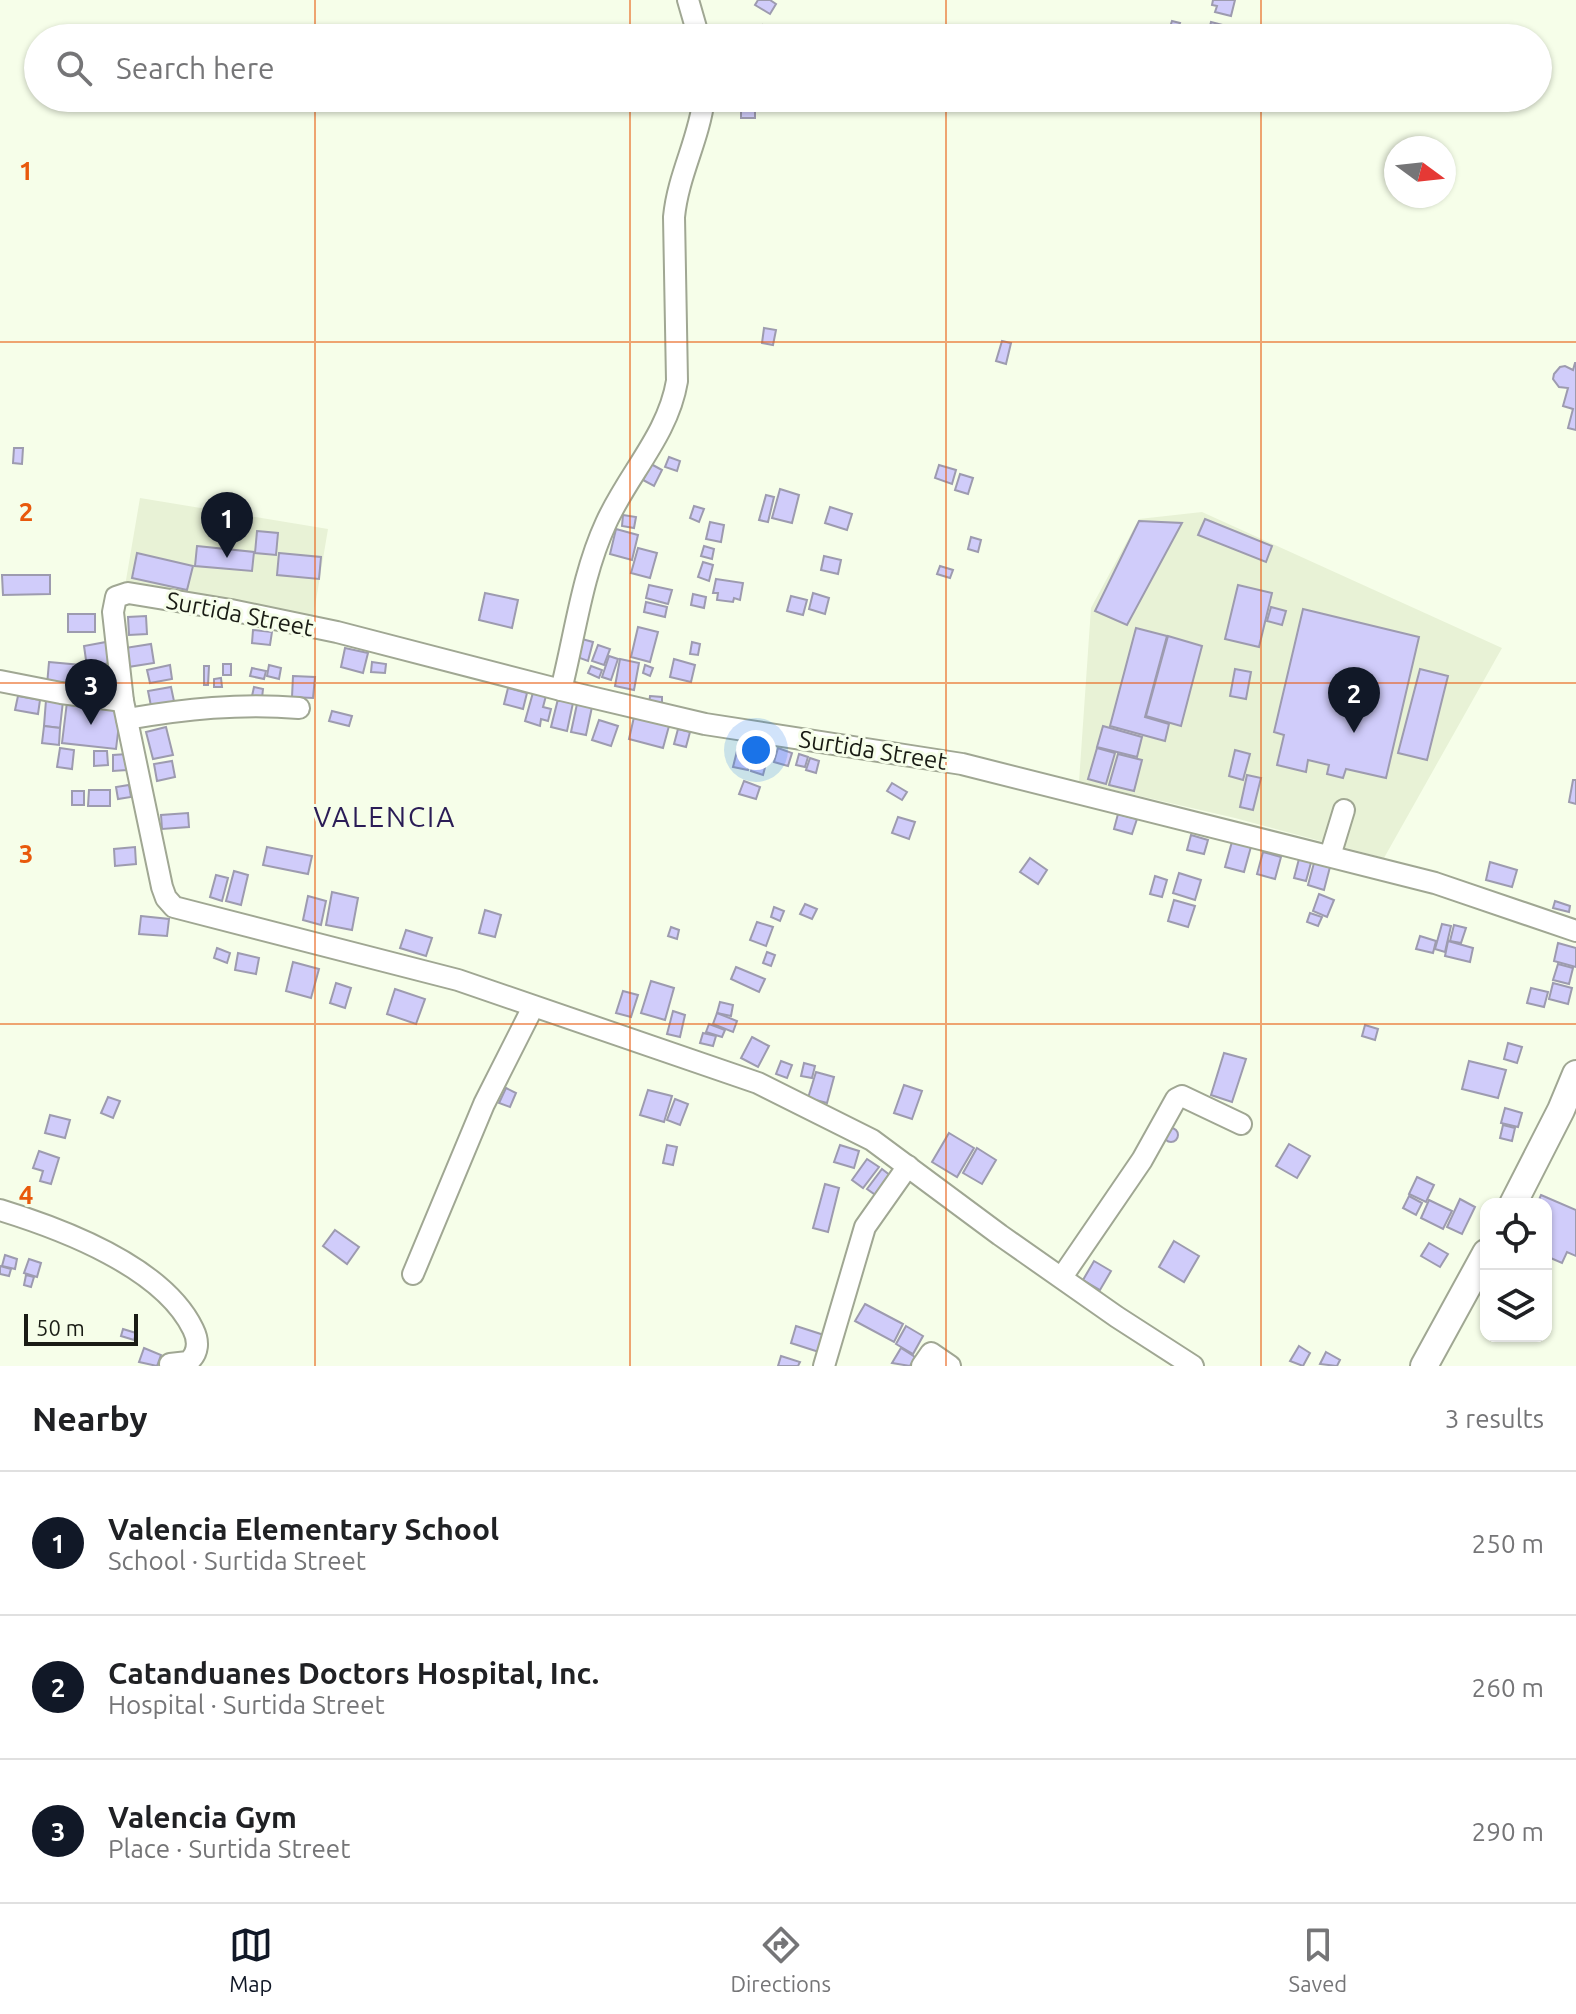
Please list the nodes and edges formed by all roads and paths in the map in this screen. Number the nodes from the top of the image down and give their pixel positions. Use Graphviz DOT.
graph roads {
  1 [pos="688,0"];
  2 [pos="695,24"];
  3 [pos="702,112"];
  4 [pos="0,681"];
  5 [pos="561,690"];
  6 [pos="299,708"];
  7 [pos="125,710"];
  8 [pos="1344,810"];
  9 [pos="1330,856"];
  10 [pos="1576,931"];
  11 [pos="533,1007"];
  12 [pos="1576,1074"];
  13 [pos="1241,1124"];
  14 [pos="908,1166"];
  15 [pos="1516,1198"];
  16 [pos="0,1210"];
  17 [pos="1480,1264"];
  18 [pos="413,1274"];
  19 [pos="1062,1277"];
  20 [pos="170,1364"];
  21 [pos="824,1366"];
  22 [pos="922,1366"];
  23 [pos="950,1366"];
  24 [pos="1193,1366"];
  25 [pos="1424,1366"];
  1 -- 2 [label="street"];
  3 -- 5 [label="street"];
  4 -- 7 [label="street"];
  5 -- 7 [label="street, Surtida Street"];
  5 -- 9 [label="street, Surtida Street"];
  6 -- 7 [label="street"];
  7 -- 11 [label="street"];
  8 -- 9 [label="street"];
  9 -- 10 [label="street, Surtida Street"];
  11 -- 14 [label="street"];
  11 -- 18 [label="street"];
  12 -- 15 [label="main road"];
  13 -- 19 [label="street"];
  14 -- 19 [label="street"];
  14 -- 21 [label="street"];
  16 -- 20 [label="street"];
  17 -- 25 [label="main road"];
  19 -- 24 [label="street"];
  22 -- 23 [label="street"];
}
